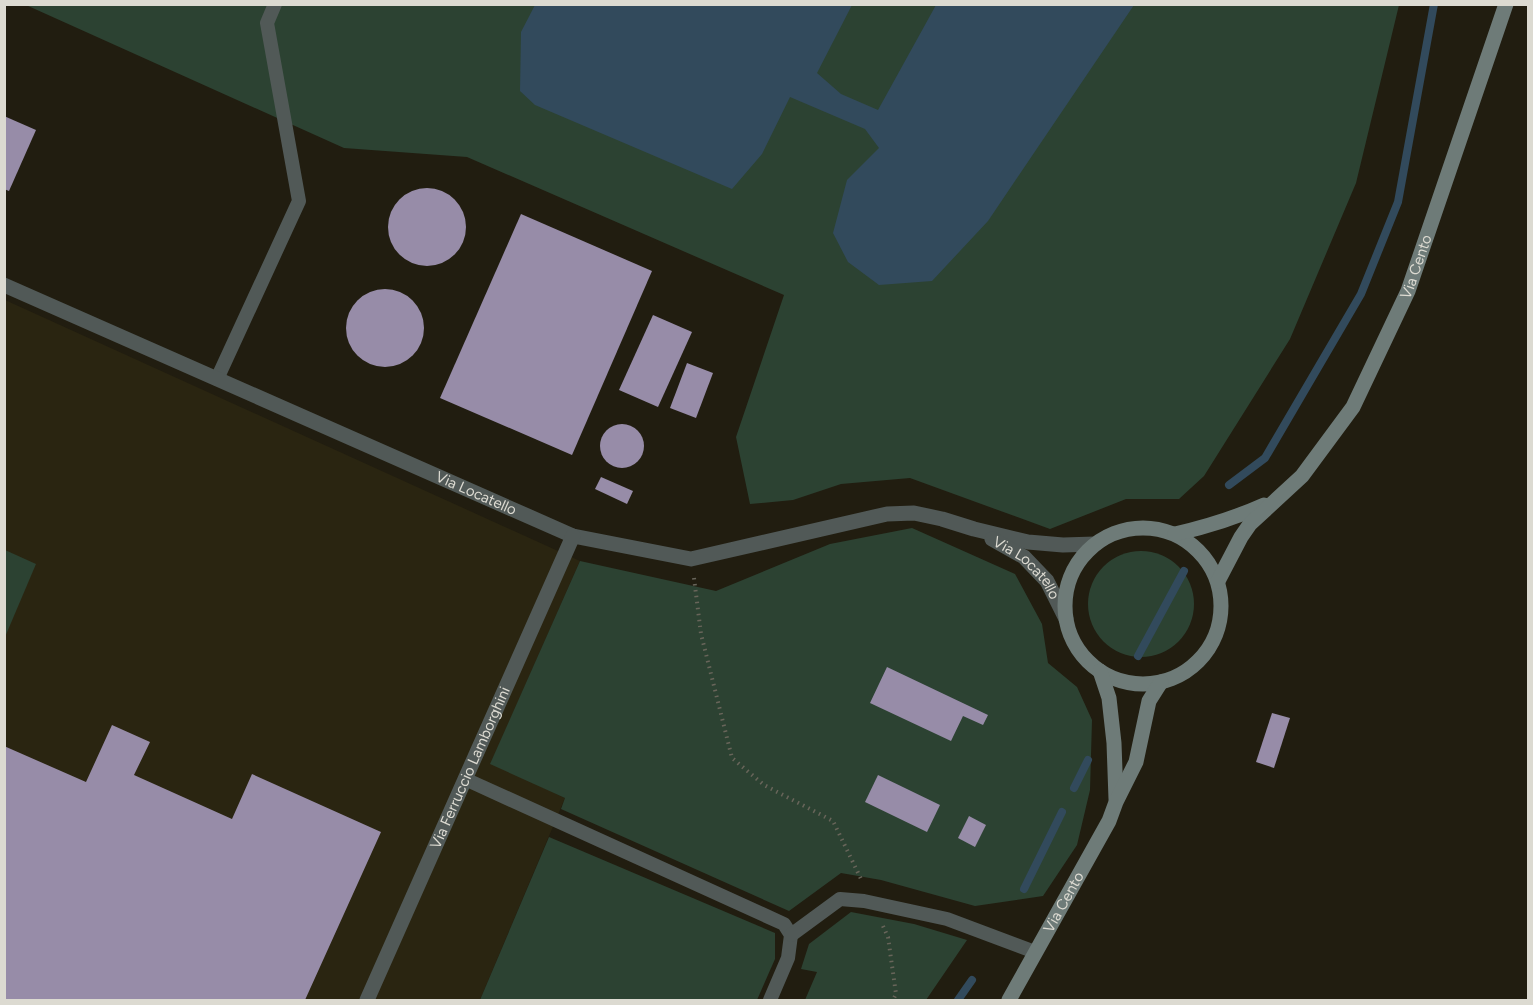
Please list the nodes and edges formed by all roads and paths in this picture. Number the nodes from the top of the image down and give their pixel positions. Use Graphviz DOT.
graph roads {
  1 [pos="275,4"];
  2 [pos="1506,4"];
  3 [pos="4,285"];
  4 [pos="217,379"];
  5 [pos="1275,500"];
  6 [pos="974,529"];
  7 [pos="1175,534"];
  8 [pos="573,536"];
  9 [pos="1095,544"];
  10 [pos="691,559"];
  11 [pos="1218,581"];
  12 [pos="1066,619"];
  13 [pos="1100,671"];
  14 [pos="1161,682"];
  15 [pos="465,779"];
  16 [pos="1116,802"];
  17 [pos="872,903"];
  18 [pos="791,935"];
  19 [pos="1035,952"];
  20 [pos="367,1000"];
  21 [pos="770,1000"];
  22 [pos="893,1000"];
  23 [pos="1009,1000"];
  1 -- 4 [label="lane"];
  2 -- 5 [label="main road, Via Cento"];
  3 -- 4 [label="street, Via Locatello"];
  4 -- 8 [label="street, Via Locatello"];
  5 -- 7 [label="main road, Via Cento"];
  5 -- 11 [label="main road, Via Cento"];
  6 -- 9 [label="street, Via Locatello"];
  6 -- 10 [label="street, Via Locatello"];
  6 -- 12 [label="street, Via Locatello"];
  7 -- 9 [label="main road, Via Cento"];
  7 -- 11 [label="main road, Via Cento"];
  8 -- 10 [label="street, Via Locatello"];
  8 -- 15 [label="street, Via Ferruccio Lamborghini"];
  9 -- 12 [label="main road, Via Cento"];
  10 -- 17 [label="path"];
  11 -- 14 [label="main road, Via Cento"];
  12 -- 13 [label="main road, Via Cento"];
  13 -- 14 [label="main road, Via Cento"];
  13 -- 16 [label="main road, Via Cento"];
  14 -- 16 [label="main road, Via Cento"];
  15 -- 18 [label="lane"];
  15 -- 20 [label="street, Via Ferruccio Lamborghini"];
  16 -- 19 [label="main road, Via Cento"];
  17 -- 18 [label="lane"];
  17 -- 19 [label="lane"];
  17 -- 22 [label="path"];
  18 -- 21 [label="lane"];
  19 -- 23 [label="main road, Via Cento"];
}
